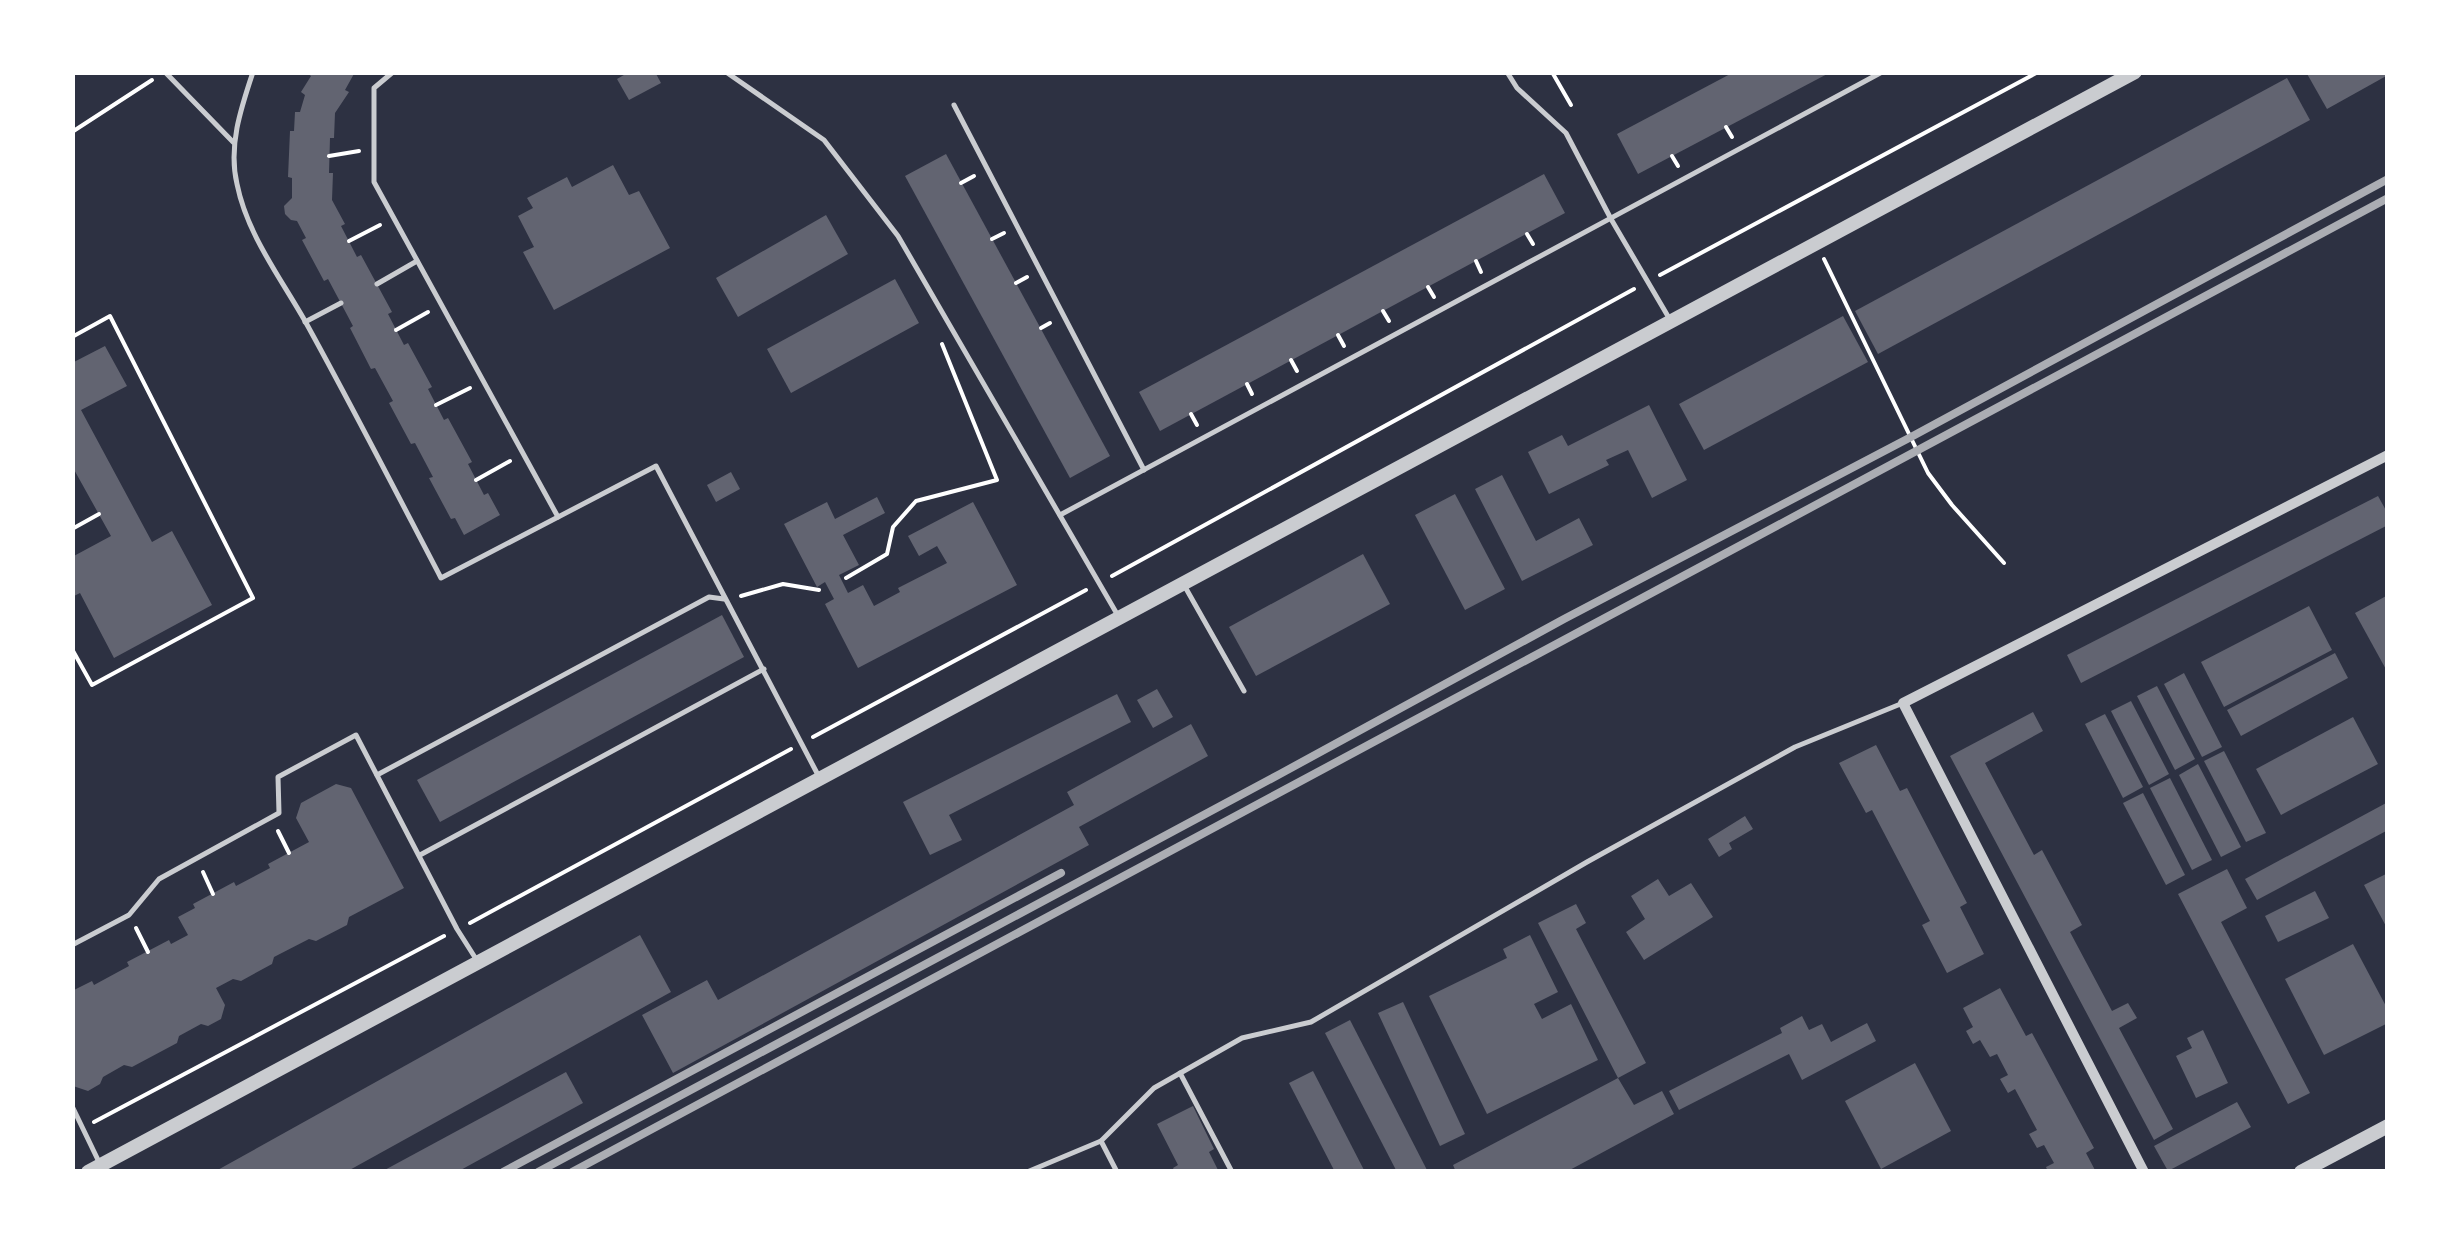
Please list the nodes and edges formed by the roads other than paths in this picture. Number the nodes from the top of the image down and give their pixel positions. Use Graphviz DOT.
graph roads {
  1 [pos="165,72"];
  2 [pos="253,72"];
  3 [pos="393,72"];
  4 [pos="726,72"];
  5 [pos="1506,72"];
  6 [pos="1882,72"];
  7 [pos="2134,72"];
  8 [pos="954,105"];
  9 [pos="234,142"];
  10 [pos="1611,219"];
  11 [pos="417,262"];
  12 [pos="377,284"];
  13 [pos="340,302"];
  14 [pos="1671,320"];
  15 [pos="305,322"];
  16 [pos="2388,455"];
  17 [pos="1144,470"];
  18 [pos="1060,515"];
  19 [pos="558,517"];
  20 [pos="1182,582"];
  21 [pos="724,599"];
  22 [pos="1118,617"];
  23 [pos="764,668"];
  24 [pos="1244,691"];
  25 [pos="1903,703"];
  26 [pos="377,775"];
  27 [pos="819,778"];
  28 [pos="420,855"];
  29 [pos="72,945"];
  30 [pos="477,962"];
  31 [pos="1180,1073"];
  32 [pos="72,1106"];
  33 [pos="2388,1126"];
  34 [pos="1101,1141"];
  35 [pos="94,1168"];
  36 [pos="1026,1172"];
  37 [pos="1117,1172"];
  38 [pos="1232,1172"];
  39 [pos="2144,1172"];
  40 [pos="2301,1172"];
  1 -- 9 [label="lane"];
  2 -- 9 [label="lane"];
  3 -- 11 [label="lane"];
  4 -- 18 [label="lane"];
  5 -- 10 [label="lane"];
  6 -- 10 [label="lane"];
  7 -- 14 [label="street"];
  8 -- 17 [label="lane"];
  9 -- 15 [label="lane"];
  10 -- 14 [label="lane"];
  10 -- 17 [label="lane"];
  11 -- 12 [label="lane"];
  11 -- 19 [label="lane"];
  13 -- 15 [label="lane"];
  14 -- 20 [label="street"];
  15 -- 19 [label="lane"];
  16 -- 25 [label="street"];
  17 -- 18 [label="lane"];
  18 -- 22 [label="lane"];
  19 -- 21 [label="lane"];
  20 -- 22 [label="street"];
  20 -- 24 [label="lane"];
  21 -- 23 [label="lane"];
  21 -- 26 [label="lane"];
  22 -- 27 [label="street"];
  23 -- 27 [label="lane"];
  23 -- 28 [label="lane"];
  25 -- 31 [label="lane"];
  25 -- 39 [label="street"];
  26 -- 28 [label="lane"];
  26 -- 29 [label="lane"];
  27 -- 30 [label="street"];
  28 -- 30 [label="lane"];
  30 -- 35 [label="street"];
  31 -- 34 [label="lane"];
  31 -- 38 [label="lane"];
  32 -- 35 [label="lane"];
  33 -- 40 [label="street"];
  34 -- 36 [label="lane"];
  34 -- 37 [label="lane"];
}
